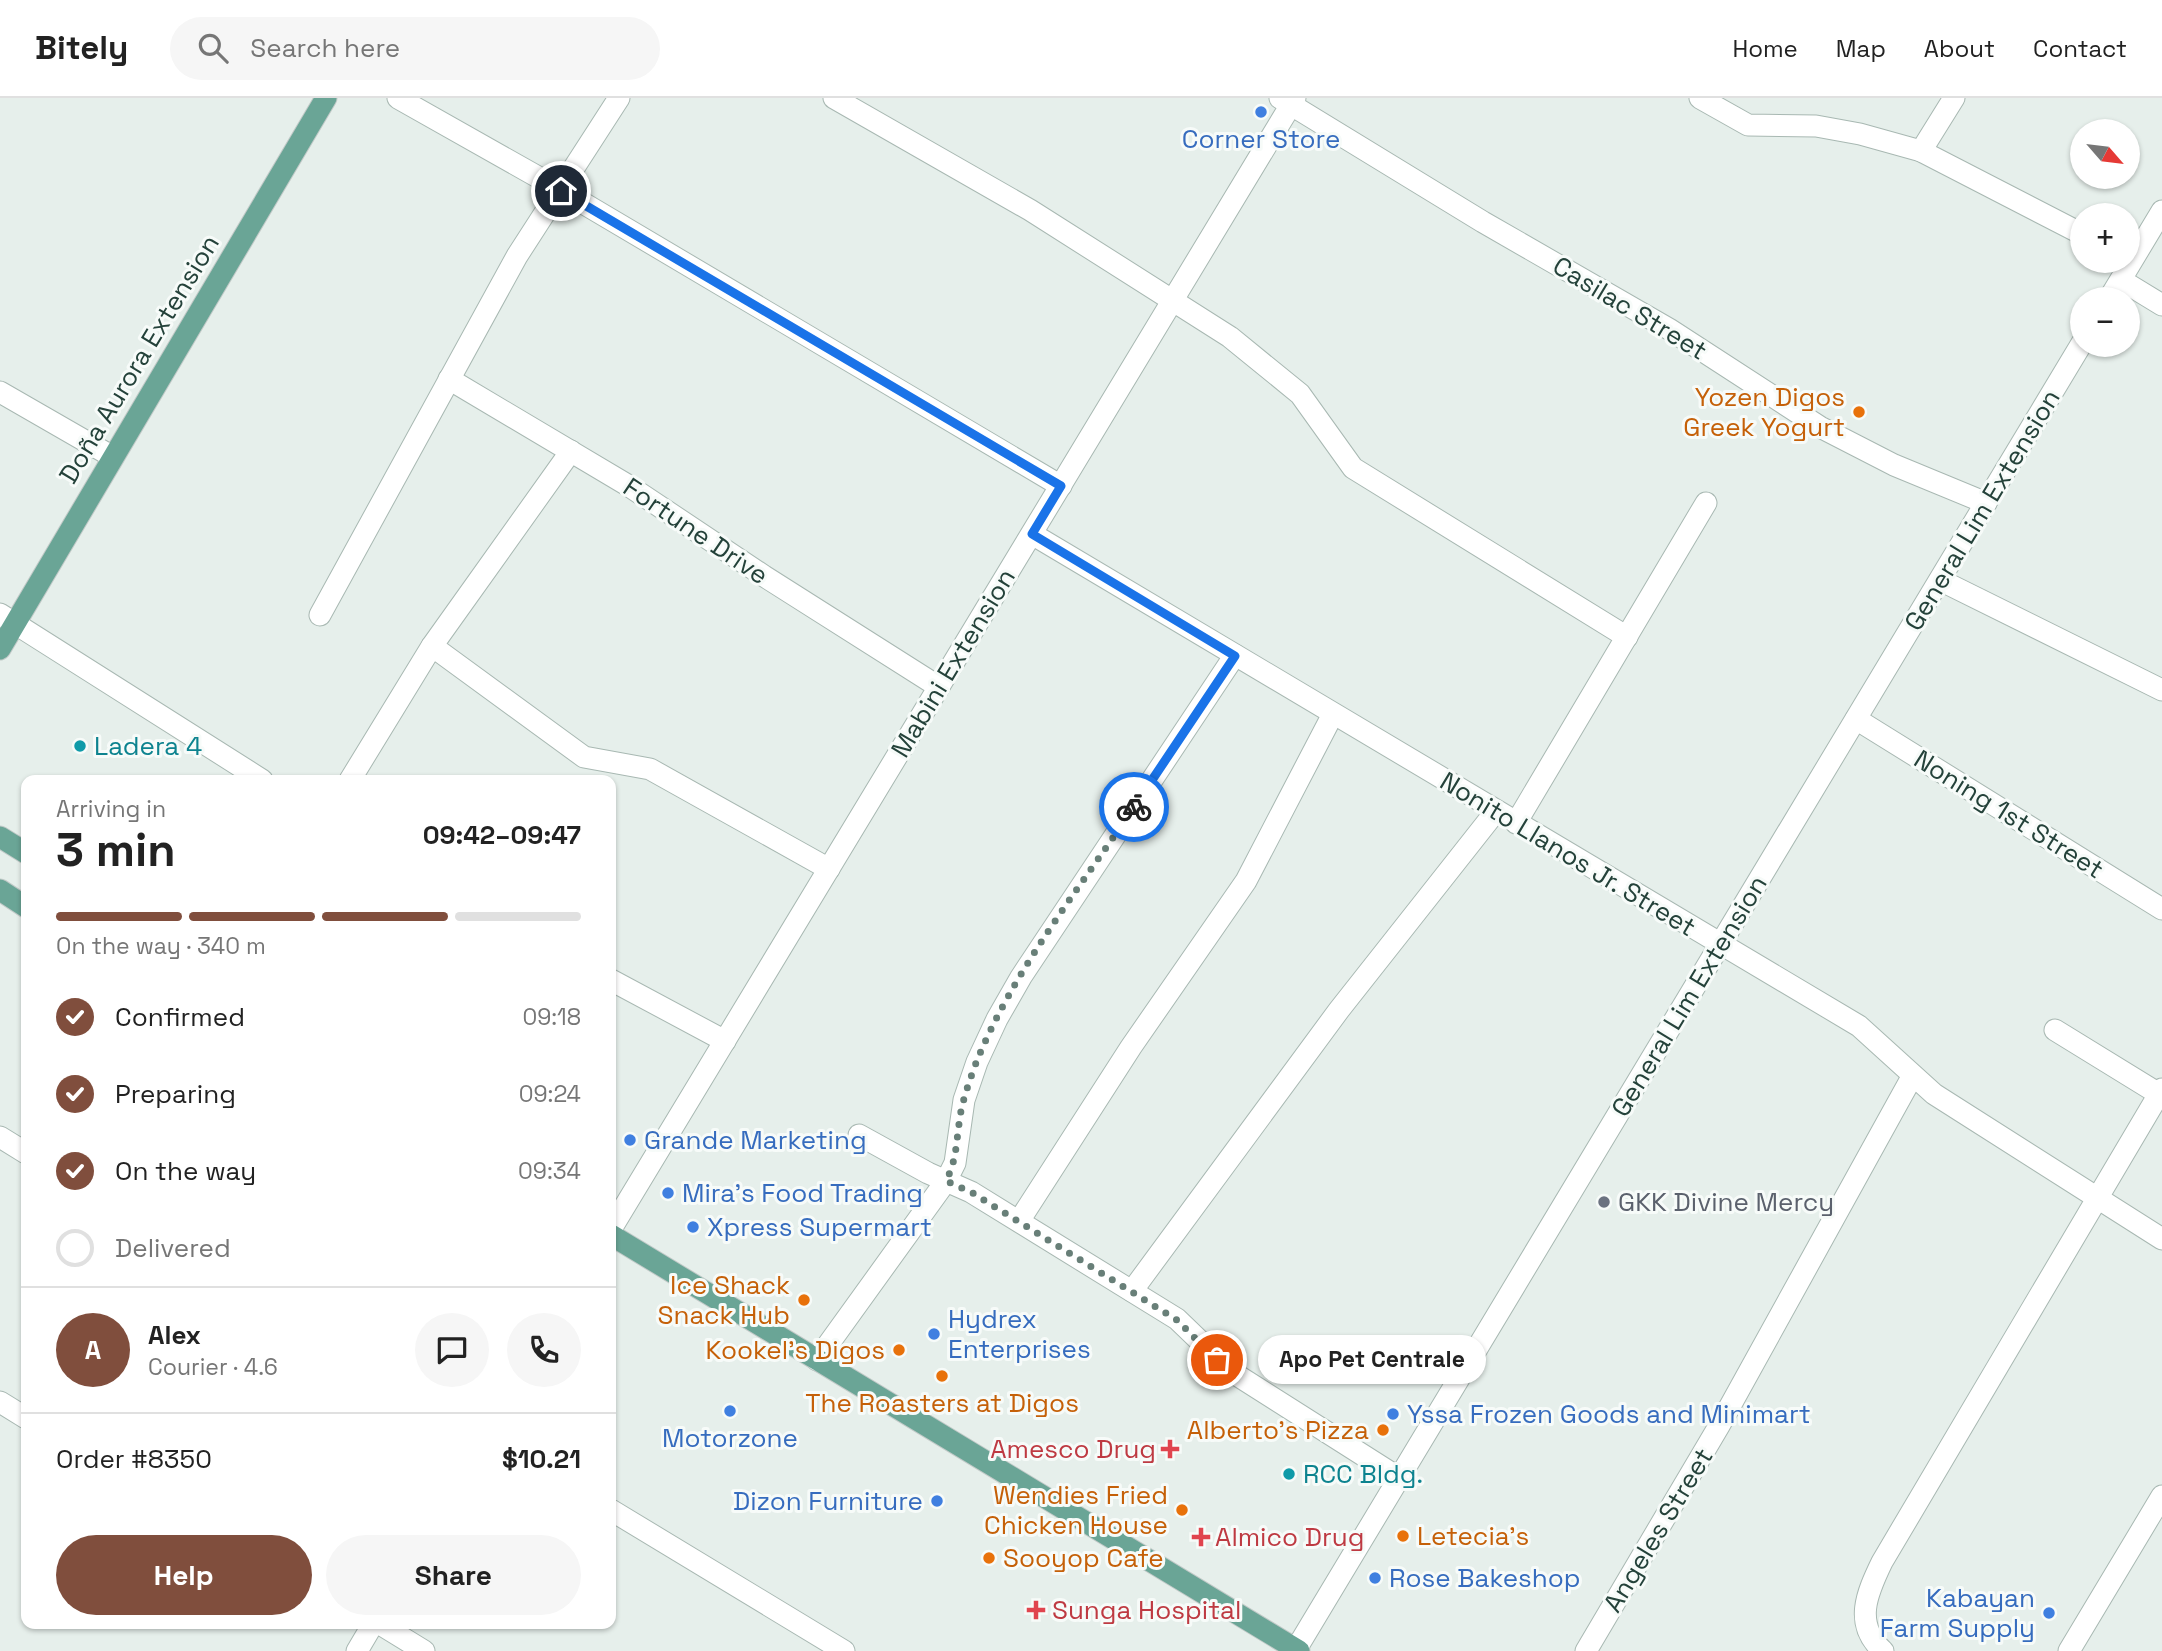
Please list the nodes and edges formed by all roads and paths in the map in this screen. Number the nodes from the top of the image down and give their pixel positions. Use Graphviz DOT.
graph roads {
  1 [pos="326,98"];
  2 [pos="398,98"];
  3 [pos="619,98"];
  4 [pos="835,98"];
  5 [pos="1700,98"];
  6 [pos="1954,98"];
  7 [pos="1289,100"];
  8 [pos="1921,152"];
  9 [pos="561,191"];
  10 [pos="2162,211"];
  11 [pos="2070,228"];
  12 [pos="2140,244"];
  13 [pos="2124,273"];
  14 [pos="2121,280"];
  15 [pos="2117,287"];
  16 [pos="1173,300"];
  17 [pos="2162,305"];
  18 [pos="2074,357"];
  19 [pos="449,379"];
  20 [pos="0,392"];
  21 [pos="571,451"];
  22 [pos="113,457"];
  23 [pos="1061,486"];
  24 [pos="1706,503"];
  25 [pos="1986,503"];
  26 [pos="1032,534"];
  27 [pos="1940,580"];
  28 [pos="320,615"];
  29 [pos="7,618"];
  30 [pos="1627,637"];
  31 [pos="432,646"];
  32 [pos="0,649"];
  33 [pos="1235,656"];
  34 [pos="939,687"];
  35 [pos="2162,690"];
  36 [pos="1333,714"];
  37 [pos="1856,719"];
  38 [pos="254,775"];
  39 [pos="353,775"];
  40 [pos="1496,811"];
  41 [pos="1516,823"];
  42 [pos="0,836"];
  43 [pos="21,850"];
  44 [pos="829,869"];
  45 [pos="0,890"];
  46 [pos="21,904"];
  47 [pos="2162,909"];
  48 [pos="1720,945"];
  49 [pos="616,983"];
  50 [pos="2055,1030"];
  51 [pos="725,1041"];
  52 [pos="1912,1077"];
  53 [pos="2161,1092"];
  54 [pos="859,1135"];
  55 [pos="0,1137"];
  56 [pos="21,1150"];
  57 [pos="946,1181"];
  58 [pos="2096,1198"];
  59 [pos="616,1221"];
  60 [pos="1019,1221"];
  61 [pos="616,1238"];
  62 [pos="2162,1239"];
  63 [pos="1132,1291"];
  64 [pos="817,1360"];
  65 [pos="0,1402"];
  66 [pos="21,1415"];
  67 [pos="1399,1478"];
  68 [pos="2162,1496"];
  69 [pos="616,1513"];
  70 [pos="370,1629"];
  71 [pos="388,1629"];
  72 [pos="1297,1650"];
  73 [pos="357,1651"];
  74 [pos="424,1651"];
  75 [pos="844,1651"];
  76 [pos="1586,1651"];
  77 [pos="1883,1651"];
  78 [pos="2069,1651"];
  1 -- 22 [label="main road, Doña Aurora Extension"];
  2 -- 9 [label="street"];
  3 -- 9 [label="street"];
  4 -- 16 [label="street"];
  5 -- 8 [label="street"];
  6 -- 8 [label="street"];
  7 -- 16 [label="street, Mabini Extension"];
  7 -- 25 [label="street, Casilac Street"];
  8 -- 11 [label="street"];
  9 -- 19 [label="street"];
  9 -- 23 [label="street"];
  10 -- 12 [label="street"];
  13 -- 14 [label="street"];
  14 -- 15 [label="street"];
  14 -- 17 [label="street"];
  16 -- 23 [label="street, Mabini Extension"];
  16 -- 30 [label="street"];
  18 -- 25 [label="street, General Lim Extension"];
  19 -- 21 [label="street, Fortune Drive"];
  19 -- 28 [label="street"];
  20 -- 22 [label="street"];
  21 -- 31 [label="street"];
  21 -- 34 [label="street, Fortune Drive"];
  22 -- 29 [label="main road, Doña Aurora Extension"];
  23 -- 26 [label="street, Mabini Extension"];
  24 -- 30 [label="street"];
  25 -- 27 [label="street, General Lim Extension"];
  26 -- 33 [label="street, Nonito Llanos Jr. Street"];
  26 -- 34 [label="street, Mabini Extension"];
  27 -- 35 [label="street"];
  27 -- 37 [label="street, General Lim Extension"];
  29 -- 32 [label="main road, Doña Aurora Extension"];
  29 -- 38 [label="street"];
  30 -- 41 [label="street"];
  31 -- 39 [label="street"];
  31 -- 44 [label="street"];
  33 -- 36 [label="street, Nonito Llanos Jr. Street"];
  33 -- 57 [label="street"];
  34 -- 44 [label="street, Mabini Extension"];
  36 -- 40 [label="street, Nonito Llanos Jr. Street"];
  36 -- 60 [label="street"];
  37 -- 47 [label="street, Noning 1st Street"];
  37 -- 48 [label="street, General Lim Extension"];
  40 -- 41 [label="street, Nonito Llanos Jr. Street"];
  40 -- 63 [label="street"];
  41 -- 48 [label="street, Nonito Llanos Jr. Street"];
  42 -- 43 [label="main road"];
  44 -- 51 [label="street, Mabini Extension"];
  45 -- 46 [label="main road"];
  48 -- 52 [label="street, Nonito Llanos Jr. Street"];
  48 -- 67 [label="street, General Lim Extension"];
  49 -- 51 [label="street"];
  50 -- 53 [label="street"];
  51 -- 59 [label="street, Mabini Extension"];
  52 -- 58 [label="street, Nonito Llanos Jr. Street"];
  52 -- 76 [label="street, Angeles Street"];
  53 -- 58 [label="street"];
  54 -- 57 [label="street"];
  55 -- 56 [label="street"];
  57 -- 60 [label="street"];
  57 -- 64 [label="street"];
  58 -- 62 [label="street, Nonito Llanos Jr. Street"];
  58 -- 77 [label="street"];
  60 -- 63 [label="street"];
  61 -- 64 [label="main road"];
  63 -- 67 [label="street"];
  64 -- 72 [label="main road"];
  65 -- 66 [label="street"];
  67 -- 72 [label="street, General Lim Extension"];
  68 -- 78 [label="street"];
  69 -- 75 [label="street"];
  70 -- 73 [label="street"];
  71 -- 74 [label="street"];
}
